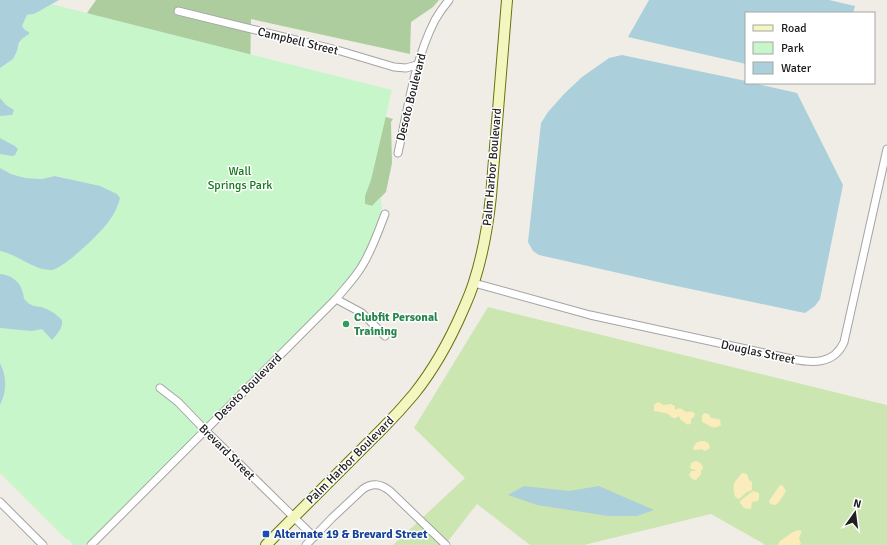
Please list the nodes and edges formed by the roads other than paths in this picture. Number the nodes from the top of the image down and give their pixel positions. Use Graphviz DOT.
graph roads {
  1 [pos="449,0"];
  2 [pos="507,0"];
  3 [pos="178,11"];
  4 [pos="417,65"];
  5 [pos="887,149"];
  6 [pos="398,153"];
  7 [pos="385,214"];
  8 [pos="474,282"];
  9 [pos="336,299"];
  10 [pos="385,336"];
  11 [pos="160,388"];
  12 [pos="205,430"];
  13 [pos="3,504"];
  14 [pos="0,513"];
  15 [pos="293,517"];
  16 [pos="314,537"];
  17 [pos="43,545"];
  18 [pos="90,545"];
  19 [pos="266,545"];
  20 [pos="306,545"];
  21 [pos="446,545"];
  1 -- 4 [label="street, Desoto Boulevard"];
  2 -- 8 [label="main road, Palm Harbor Boulevard"];
  3 -- 4 [label="street, Campbell Street"];
  4 -- 6 [label="street, Desoto Boulevard"];
  5 -- 8 [label="street, Douglas Street"];
  7 -- 9 [label="street, Desoto Boulevard"];
  8 -- 15 [label="main road, Palm Harbor Boulevard"];
  9 -- 10 [label="street"];
  9 -- 12 [label="street, Desoto Boulevard"];
  11 -- 12 [label="street, Brevard Street"];
  12 -- 15 [label="street, Brevard Street"];
  12 -- 18 [label="street, Desoto Boulevard"];
  13 -- 14 [label="street"];
  13 -- 17 [label="street"];
  15 -- 16 [label="street, Brevard Street"];
  15 -- 19 [label="main road, Palm Harbor Boulevard"];
  16 -- 20 [label="street"];
  16 -- 21 [label="street"];
}
